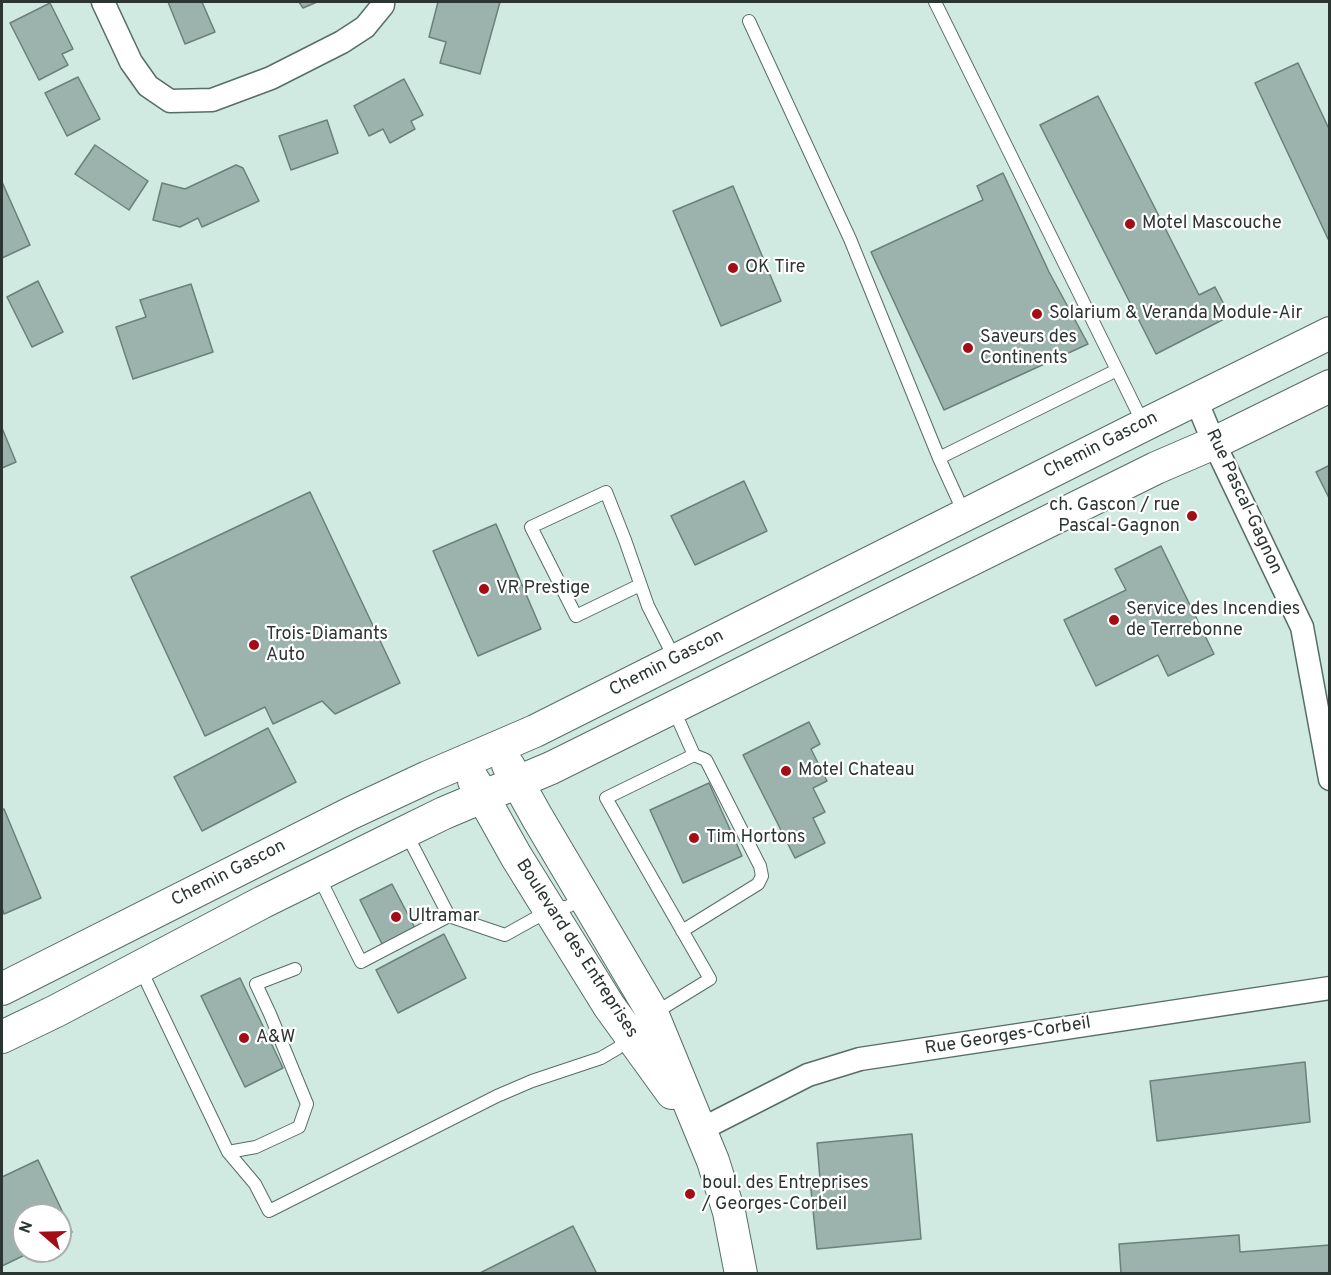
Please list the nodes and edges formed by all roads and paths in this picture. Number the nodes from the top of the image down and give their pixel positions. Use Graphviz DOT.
graph roads {
  1 [pos="103,2"];
  2 [pos="383,2"];
  3 [pos="935,2"];
  4 [pos="749,21"];
  5 [pos="1329,333"];
  6 [pos="1117,369"];
  7 [pos="1329,386"];
  8 [pos="1196,400"];
  9 [pos="1144,424"];
  10 [pos="1215,443"];
  11 [pos="939,459"];
  12 [pos="964,515"];
  13 [pos="640,585"];
  14 [pos="676,660"];
  15 [pos="673,708"];
  16 [pos="499,746"];
  17 [pos="694,755"];
  18 [pos="464,761"];
  19 [pos="1329,779"];
  20 [pos="518,783"];
  21 [pos="483,798"];
  22 [pos="405,832"];
  23 [pos="318,875"];
  24 [pos="585,897"];
  25 [pos="550,910"];
  26 [pos="450,916"];
  27 [pos="682,931"];
  28 [pos="139,967"];
  29 [pos="295,969"];
  30 [pos="1329,988"];
  31 [pos="2,989"];
  32 [pos="641,1024"];
  33 [pos="2,1037"];
  34 [pos="700,1130"];
  35 [pos="228,1152"];
  36 [pos="741,1274"];
  1 -- 2 [label="street"];
  3 -- 6 [label="lane"];
  4 -- 11 [label="lane"];
  5 -- 8 [label="main road, Chemin Gascon"];
  6 -- 9 [label="lane"];
  6 -- 11 [label="lane"];
  7 -- 10 [label="main road"];
  8 -- 9 [label="main road, Chemin Gascon"];
  8 -- 10 [label="street, Rue Pascal-Gagnon"];
  9 -- 12 [label="main road, Chemin Gascon"];
  10 -- 15 [label="main road"];
  10 -- 19 [label="street, Rue Pascal-Gagnon"];
  11 -- 12 [label="lane"];
  12 -- 14 [label="main road, Chemin Gascon"];
  13 -- 13 [label="lane"];
  13 -- 14 [label="lane"];
  14 -- 16 [label="main road, Chemin Gascon"];
  15 -- 17 [label="lane"];
  15 -- 20 [label="main road"];
  16 -- 18 [label="main road, Chemin Gascon"];
  16 -- 20 [label="main road, Boulevard des Entreprises"];
  17 -- 27 [label="lane"];
  17 -- 27 [label="lane"];
  18 -- 21 [label="main road, Boulevard des Entreprises"];
  18 -- 31 [label="main road, Chemin Gascon"];
  20 -- 21 [label="main road"];
  20 -- 24 [label="main road, Boulevard des Entreprises"];
  21 -- 22 [label="main road"];
  21 -- 25 [label="main road, Boulevard des Entreprises"];
  22 -- 23 [label="main road"];
  22 -- 26 [label="lane"];
  23 -- 26 [label="lane"];
  23 -- 28 [label="main road"];
  24 -- 25 [label="lane"];
  24 -- 32 [label="main road, Boulevard des Entreprises"];
  25 -- 26 [label="lane"];
  25 -- 32 [label="main road, Boulevard des Entreprises"];
  27 -- 32 [label="lane"];
  28 -- 33 [label="main road"];
  28 -- 35 [label="lane"];
  29 -- 35 [label="lane"];
  30 -- 34 [label="street, Rue Georges-Corbeil"];
  32 -- 34 [label="main road, Boulevard des Entreprises"];
  32 -- 35 [label="lane"];
  34 -- 36 [label="main road, Boulevard des Entreprises"];
}
